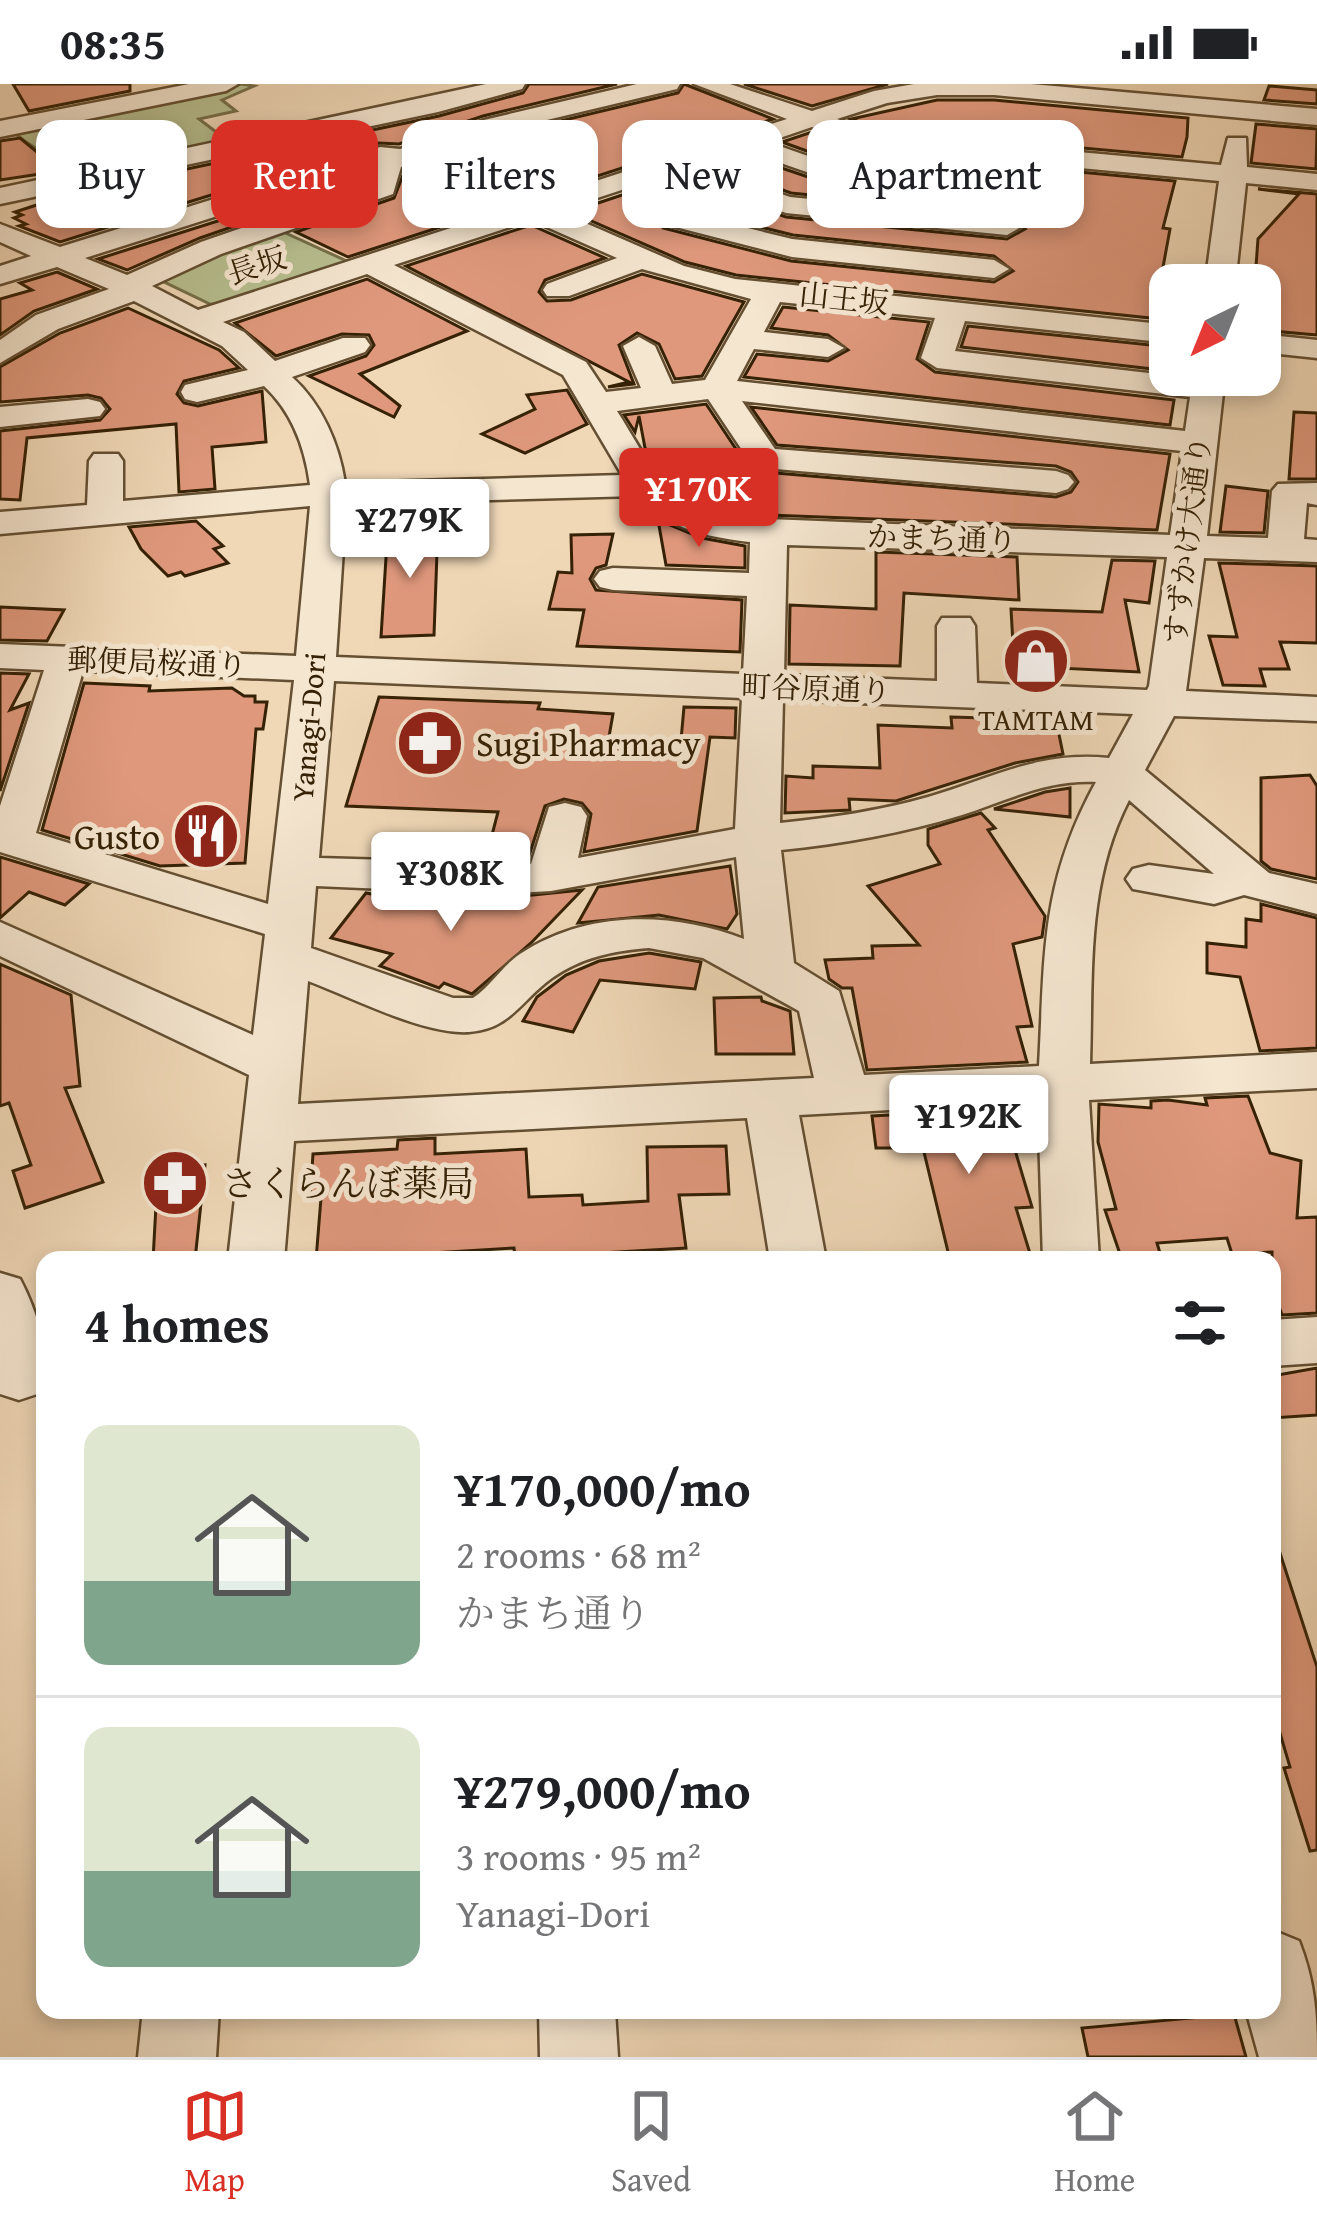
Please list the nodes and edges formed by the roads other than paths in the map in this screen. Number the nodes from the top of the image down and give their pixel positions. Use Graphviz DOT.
graph roads {
  1 [pos="110,84"];
  2 [pos="226,84"];
  3 [pos="513,84"];
  4 [pos="668,84"];
  5 [pos="706,84"];
  6 [pos="781,84"];
  7 [pos="382,85"];
  8 [pos="1046,89"];
  9 [pos="195,93"];
  10 [pos="866,93"];
  11 [pos="1242,96"];
  12 [pos="748,99"];
  13 [pos="610,100"];
  14 [pos="438,105"];
  15 [pos="650,115"];
  16 [pos="956,115"];
  17 [pos="1317,117"];
  18 [pos="479,120"];
  19 [pos="495,120"];
  20 [pos="806,120"];
  21 [pos="1032,120"];
  22 [pos="2,122"];
  23 [pos="783,127"];
  24 [pos="187,157"];
  25 [pos="402,157"];
  26 [pos="1084,161"];
  27 [pos="1233,174"];
  28 [pos="1317,182"];
  29 [pos="36,189"];
  30 [pos="0,196"];
  31 [pos="149,228"];
  32 [pos="476,228"];
  33 [pos="572,228"];
  34 [pos="645,228"];
  35 [pos="701,228"];
  36 [pos="1006,228"];
  37 [pos="0,232"];
  38 [pos="604,242"];
  39 [pos="60,258"];
  40 [pos="642,259"];
  41 [pos="369,263"];
  42 [pos="1222,264"];
  43 [pos="994,268"];
  44 [pos="0,275"];
  45 [pos="132,288"];
  46 [pos="293,289"];
  47 [pos="770,292"];
  48 [pos="616,297"];
  49 [pos="334,309"];
  50 [pos="967,312"];
  51 [pos="200,320"];
  52 [pos="1149,328"];
  53 [pos="744,339"];
  54 [pos="354,345"];
  55 [pos="1281,345"];
  56 [pos="639,346"];
  57 [pos="828,348"];
  58 [pos="1317,349"];
  59 [pos="0,353"];
  60 [pos="274,373"];
  61 [pos="1149,377"];
  62 [pos="717,388"];
  63 [pos="197,392"];
  64 [pos="660,395"];
  65 [pos="1206,396"];
  66 [pos="599,403"];
  67 [pos="88,408"];
  68 [pos="0,417"];
  69 [pos="1066,427"];
  70 [pos="1201,443"];
  71 [pos="106,461"];
  72 [pos="1056,482"];
  73 [pos="646,485"];
  74 [pos="329,494"];
  75 [pos="1317,494"];
  76 [pos="105,514"];
  77 [pos="0,523"];
  78 [pos="769,533"];
  79 [pos="1044,542"];
  80 [pos="1188,547"];
  81 [pos="1301,550"];
  82 [pos="613,579"];
  83 [pos="768,585"];
  84 [pos="956,626"];
  85 [pos="0,656"];
  86 [pos="67,659"];
  87 [pos="315,669"];
  88 [pos="761,687"];
  89 [pos="957,694"];
  90 [pos="1160,704"];
  91 [pos="1317,709"];
  92 [pos="1121,772"];
  93 [pos="565,815"];
  94 [pos="6,839"];
  95 [pos="757,839"];
  96 [pos="295,871"];
  97 [pos="551,877"];
  98 [pos="1246,878"];
  99 [pos="1149,879"];
  100 [pos="1317,899"];
  101 [pos="1,939"];
  102 [pos="288,941"];
  103 [pos="770,967"];
  104 [pos="275,1066"];
  105 [pos="1317,1070"];
  106 [pos="1065,1082"];
  107 [pos="843,1094"];
  108 [pos="770,1098"];
  109 [pos="269,1124"];
  110 [pos="257,1251"];
  111 [pos="796,1251"];
  112 [pos="1070,1251"];
  113 [pos="0,1295"];
  114 [pos="1317,1340"];
  115 [pos="1281,1342"];
  116 [pos="21,1375"];
  117 [pos="1281,1999"];
  118 [pos="180,2019"];
  119 [pos="577,2019"];
  120 [pos="176,2057"];
  121 [pos="579,2057"];
  122 [pos="1298,2057"];
  1 -- 9 [label="street"];
  2 -- 9 [label="street"];
  3 -- 14 [label="street"];
  4 -- 13 [label="street"];
  5 -- 12 [label="street"];
  6 -- 12 [label="street"];
  7 -- 14 [label="street"];
  8 -- 10 [label="street, 長坂"];
  8 -- 11 [label="street, 長坂"];
  8 -- 21 [label="street"];
  9 -- 22 [label="street"];
  10 -- 16 [label="street"];
  10 -- 20 [label="street, 長坂"];
  11 -- 17 [label="street, 長坂"];
  11 -- 27 [label="street"];
  12 -- 20 [label="street"];
  13 -- 15 [label="street"];
  13 -- 19 [label="street"];
  14 -- 18 [label="street"];
  14 -- 24 [label="street"];
  20 -- 23 [label="street, 長坂"];
  25 -- 45 [label="street"];
  26 -- 27 [label="street"];
  27 -- 28 [label="street"];
  27 -- 42 [label="street"];
  29 -- 30 [label="street"];
  31 -- 39 [label="street"];
  32 -- 41 [label="street, 長坂"];
  33 -- 38 [label="street, 山王坂"];
  34 -- 38 [label="street"];
  35 -- 43 [label="street"];
  36 -- 43 [label="street"];
  37 -- 39 [label="street, Yanagi-Dori"];
  38 -- 40 [label="street, 山王坂"];
  39 -- 44 [label="street"];
  39 -- 45 [label="street, Yanagi-Dori"];
  40 -- 47 [label="street, 山王坂"];
  40 -- 48 [label="street"];
  41 -- 46 [label="street, 長坂"];
  41 -- 66 [label="street, かまち通り"];
  43 -- 50 [label="street"];
  45 -- 51 [label="street, Yanagi-Dori"];
  45 -- 59 [label="street"];
  46 -- 49 [label="street"];
  46 -- 51 [label="street, 長坂"];
  47 -- 50 [label="street, 山王坂"];
  47 -- 53 [label="street"];
  50 -- 52 [label="street, 山王坂"];
  50 -- 61 [label="street"];
  51 -- 60 [label="street, Yanagi-Dori"];
  53 -- 57 [label="street"];
  53 -- 62 [label="street"];
  54 -- 60 [label="street"];
  55 -- 58 [label="street"];
  56 -- 64 [label="street"];
  60 -- 63 [label="street"];
  60 -- 74 [label="street, Yanagi-Dori"];
  62 -- 64 [label="street"];
  62 -- 69 [label="street"];
  62 -- 72 [label="street"];
  64 -- 66 [label="street"];
  65 -- 70 [label="street, すずかけ大通り"];
  66 -- 73 [label="street, かまち通り"];
  67 -- 68 [label="street"];
  69 -- 70 [label="street"];
  69 -- 72 [label="street"];
  70 -- 80 [label="street, すずかけ大通り"];
  71 -- 76 [label="street"];
  72 -- 79 [label="street"];
  73 -- 74 [label="street"];
  73 -- 78 [label="street, かまち通り"];
  74 -- 76 [label="street"];
  74 -- 87 [label="street, Yanagi-Dori"];
  75 -- 81 [label="street"];
  76 -- 77 [label="street"];
  78 -- 79 [label="street, かまち通り"];
  78 -- 83 [label="street"];
  79 -- 80 [label="street, かまち通り"];
  80 -- 81 [label="street, かまち通り"];
  80 -- 90 [label="street, すずかけ大通り"];
  82 -- 83 [label="street"];
  83 -- 88 [label="street"];
  84 -- 89 [label="street"];
  85 -- 86 [label="street, 郵便局桜通り"];
  86 -- 87 [label="street, 郵便局桜通り"];
  86 -- 94 [label="street"];
  87 -- 88 [label="street, 町谷原通り"];
  87 -- 96 [label="street, Yanagi-Dori"];
  88 -- 89 [label="street, 町谷原通り"];
  88 -- 95 [label="street"];
  89 -- 90 [label="street, 町谷原通り"];
  90 -- 91 [label="street, 町谷原通り"];
  90 -- 92 [label="street, すずかけ大通り"];
  92 -- 95 [label="street"];
  92 -- 98 [label="street"];
  92 -- 106 [label="street, すずかけ大通り"];
  93 -- 97 [label="street"];
  94 -- 102 [label="street"];
  95 -- 97 [label="street"];
  95 -- 103 [label="street"];
  96 -- 97 [label="street"];
  96 -- 102 [label="street, Yanagi-Dori"];
  98 -- 99 [label="street"];
  98 -- 100 [label="street"];
  101 -- 104 [label="street"];
  102 -- 103 [label="street"];
  102 -- 104 [label="street, Yanagi-Dori"];
  103 -- 107 [label="street"];
  104 -- 109 [label="street, Yanagi-Dori"];
  105 -- 106 [label="street"];
  106 -- 107 [label="street"];
  106 -- 112 [label="street, すずかけ大通り"];
  107 -- 108 [label="street"];
  108 -- 109 [label="street"];
  108 -- 111 [label="street"];
  109 -- 110 [label="street, Yanagi-Dori"];
  113 -- 116 [label="street"];
  114 -- 115 [label="street"];
  117 -- 122 [label="street"];
  118 -- 120 [label="street"];
  119 -- 121 [label="street"];
}
